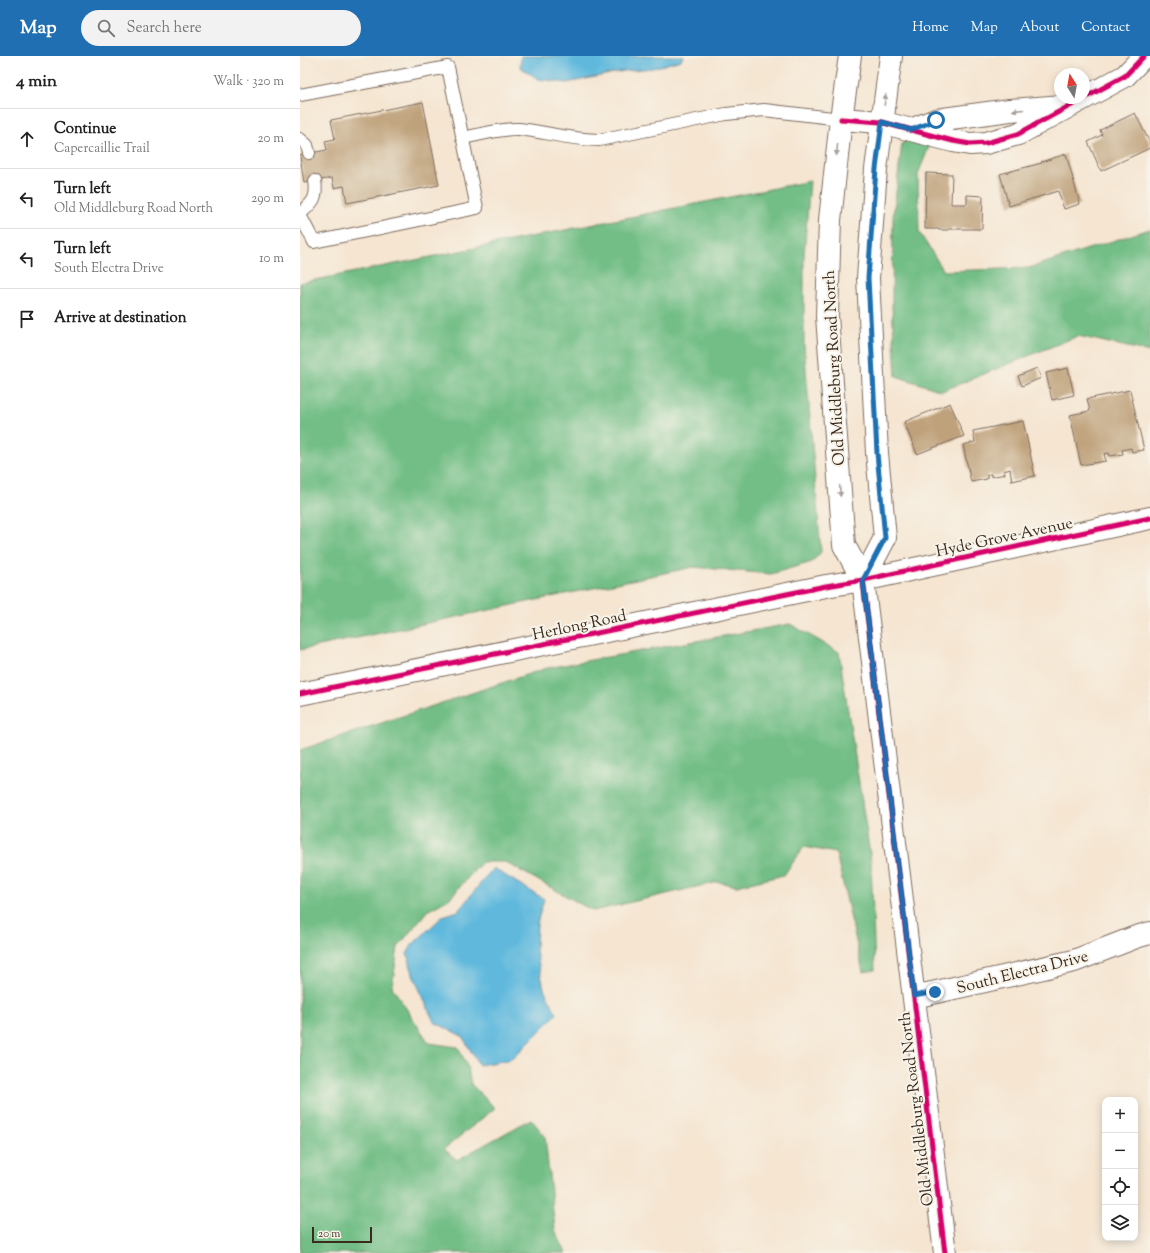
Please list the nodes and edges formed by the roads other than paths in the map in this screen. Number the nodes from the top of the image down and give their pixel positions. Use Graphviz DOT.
graph roads {
  1 [pos="850,56"];
  2 [pos="891,56"];
  3 [pos="1144,56"];
  4 [pos="300,95"];
  5 [pos="1071,105"];
  6 [pos="841,118"];
  7 [pos="882,122"];
  8 [pos="911,130"];
  9 [pos="462,138"];
  10 [pos="300,139"];
  11 [pos="309,153"];
  12 [pos="315,181"];
  13 [pos="300,215"];
  14 [pos="1150,518"];
  15 [pos="863,580"];
  16 [pos="300,694"];
  17 [pos="1150,933"];
  18 [pos="914,996"];
  19 [pos="946,1253"];
  1 -- 6 [label="main road, Old Middleburg Road North"];
  7 -- 2 [label="main road, one-way"];
  3 -- 5 [label="main road"];
  4 -- 9 [label="lane"];
  5 -- 8 [label="main road, one-way"];
  5 -- 8 [label="main road"];
  6 -- 7 [label="main road"];
  6 -- 9 [label="lane"];
  6 -- 15 [label="main road, Old Middleburg Road North, one-way"];
  7 -- 8 [label="main road"];
  7 -- 15 [label="main road"];
  9 -- 13 [label="lane"];
  10 -- 11 [label="lane"];
  12 -- 13 [label="lane"];
  14 -- 15 [label="main road, Hyde Grove Avenue"];
  15 -- 16 [label="main road, Herlong Road"];
  15 -- 18 [label="main road, Old Middleburg Road North"];
  17 -- 18 [label="main road, South Electra Drive"];
  18 -- 19 [label="main road, Old Middleburg Road North"];
}
